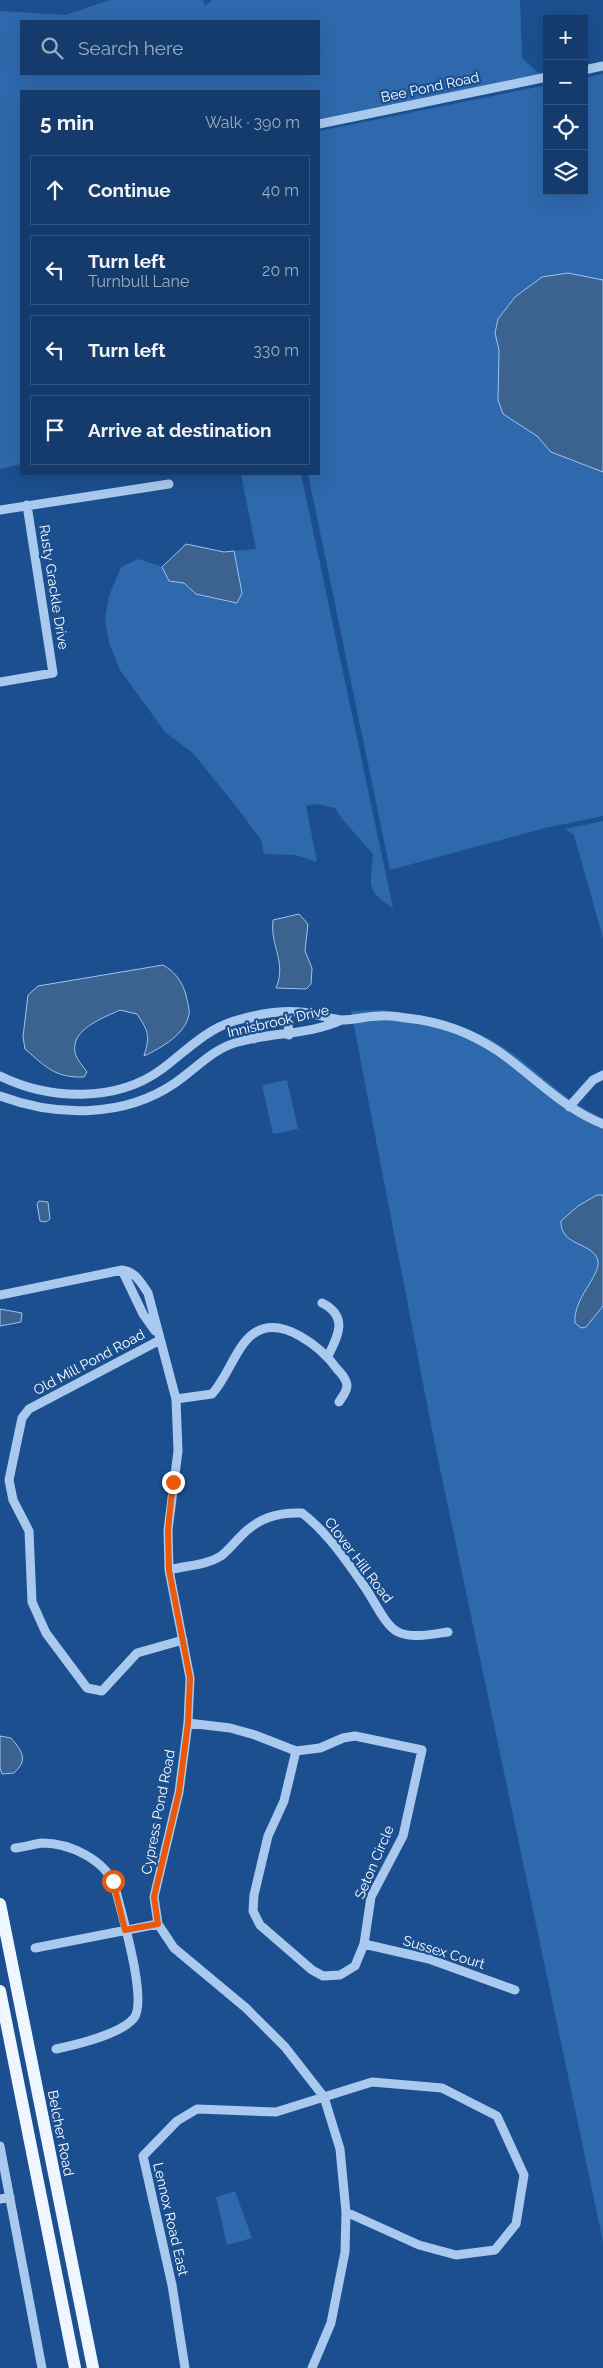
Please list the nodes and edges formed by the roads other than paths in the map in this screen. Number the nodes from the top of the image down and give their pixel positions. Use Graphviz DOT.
graph roads {
  1 [pos="603,66"];
  2 [pos="588,69"];
  3 [pos="543,78"];
  4 [pos="320,124"];
  5 [pos="169,484"];
  6 [pos="27,506"];
  7 [pos="0,510"];
  8 [pos="0,682"];
  9 [pos="287,1012"];
  10 [pos="251,1017"];
  11 [pos="342,1020"];
  12 [pos="289,1035"];
  13 [pos="254,1039"];
  14 [pos="603,1075"];
  15 [pos="0,1076"];
  16 [pos="0,1096"];
  17 [pos="570,1107"];
  18 [pos="603,1124"];
  19 [pos="0,1295"];
  20 [pos="322,1303"];
  21 [pos="160,1340"];
  22 [pos="328,1356"];
  23 [pos="176,1400"];
  24 [pos="339,1402"];
  25 [pos="169,1570"];
  26 [pos="448,1632"];
  27 [pos="184,1640"];
  28 [pos="188,1723"];
  29 [pos="296,1751"];
  30 [pos="16,1848"];
  31 [pos="0,1904"];
  32 [pos="158,1924"];
  33 [pos="125,1930"];
  34 [pos="364,1944"];
  35 [pos="35,1948"];
  36 [pos="515,1990"];
  37 [pos="0,1991"];
  38 [pos="56,2049"];
  39 [pos="324,2097"];
  40 [pos="0,2146"];
  41 [pos="10,2197"];
  42 [pos="0,2200"];
  43 [pos="346,2212"];
  44 [pos="42,2368"];
  45 [pos="75,2368"];
  46 [pos="93,2368"];
  47 [pos="185,2368"];
  48 [pos="312,2368"];
  1 -- 2 [label="street"];
  3 -- 4 [label="street, Bee Pond Road"];
  5 -- 6 [label="street"];
  6 -- 7 [label="street"];
  6 -- 8 [label="street, Rusty Grackle Drive"];
  9 -- 10 [label="street, Innisbrook Drive"];
  9 -- 11 [label="street, Innisbrook Drive"];
  9 -- 12 [label="street"];
  10 -- 13 [label="street"];
  10 -- 15 [label="street, Innisbrook Drive"];
  11 -- 12 [label="street, Innisbrook Drive"];
  11 -- 17 [label="street, Innisbrook Drive"];
  12 -- 13 [label="street, Innisbrook Drive"];
  13 -- 16 [label="street, Innisbrook Drive"];
  14 -- 17 [label="street"];
  17 -- 18 [label="street, Innisbrook Drive"];
  19 -- 21 [label="street, Cypress Pond Road"];
  20 -- 22 [label="street"];
  21 -- 23 [label="street, Cypress Pond Road"];
  21 -- 27 [label="street, Old Mill Pond Road"];
  22 -- 23 [label="street"];
  22 -- 24 [label="street"];
  23 -- 25 [label="street, Cypress Pond Road"];
  25 -- 26 [label="street, Clover Hill Road"];
  25 -- 27 [label="street, Cypress Pond Road"];
  27 -- 28 [label="street, Cypress Pond Road"];
  28 -- 29 [label="street"];
  28 -- 32 [label="street, Cypress Pond Road"];
  29 -- 34 [label="street, Seton Circle"];
  29 -- 34 [label="street, Seton Circle"];
  30 -- 33 [label="street"];
  31 -- 46 [label="main road, Belcher Road"];
  32 -- 33 [label="street"];
  32 -- 39 [label="street, Cypress Pond Road"];
  33 -- 35 [label="street"];
  33 -- 38 [label="street"];
  34 -- 36 [label="street, Sussex Court"];
  37 -- 45 [label="main road"];
  39 -- 43 [label="street, Cypress Pond Road"];
  39 -- 43 [label="street"];
  39 -- 47 [label="street, Lennox Road East"];
  40 -- 41 [label="street"];
  41 -- 42 [label="street"];
  41 -- 44 [label="street"];
  43 -- 48 [label="street, Cypress Pond Road"];
}
